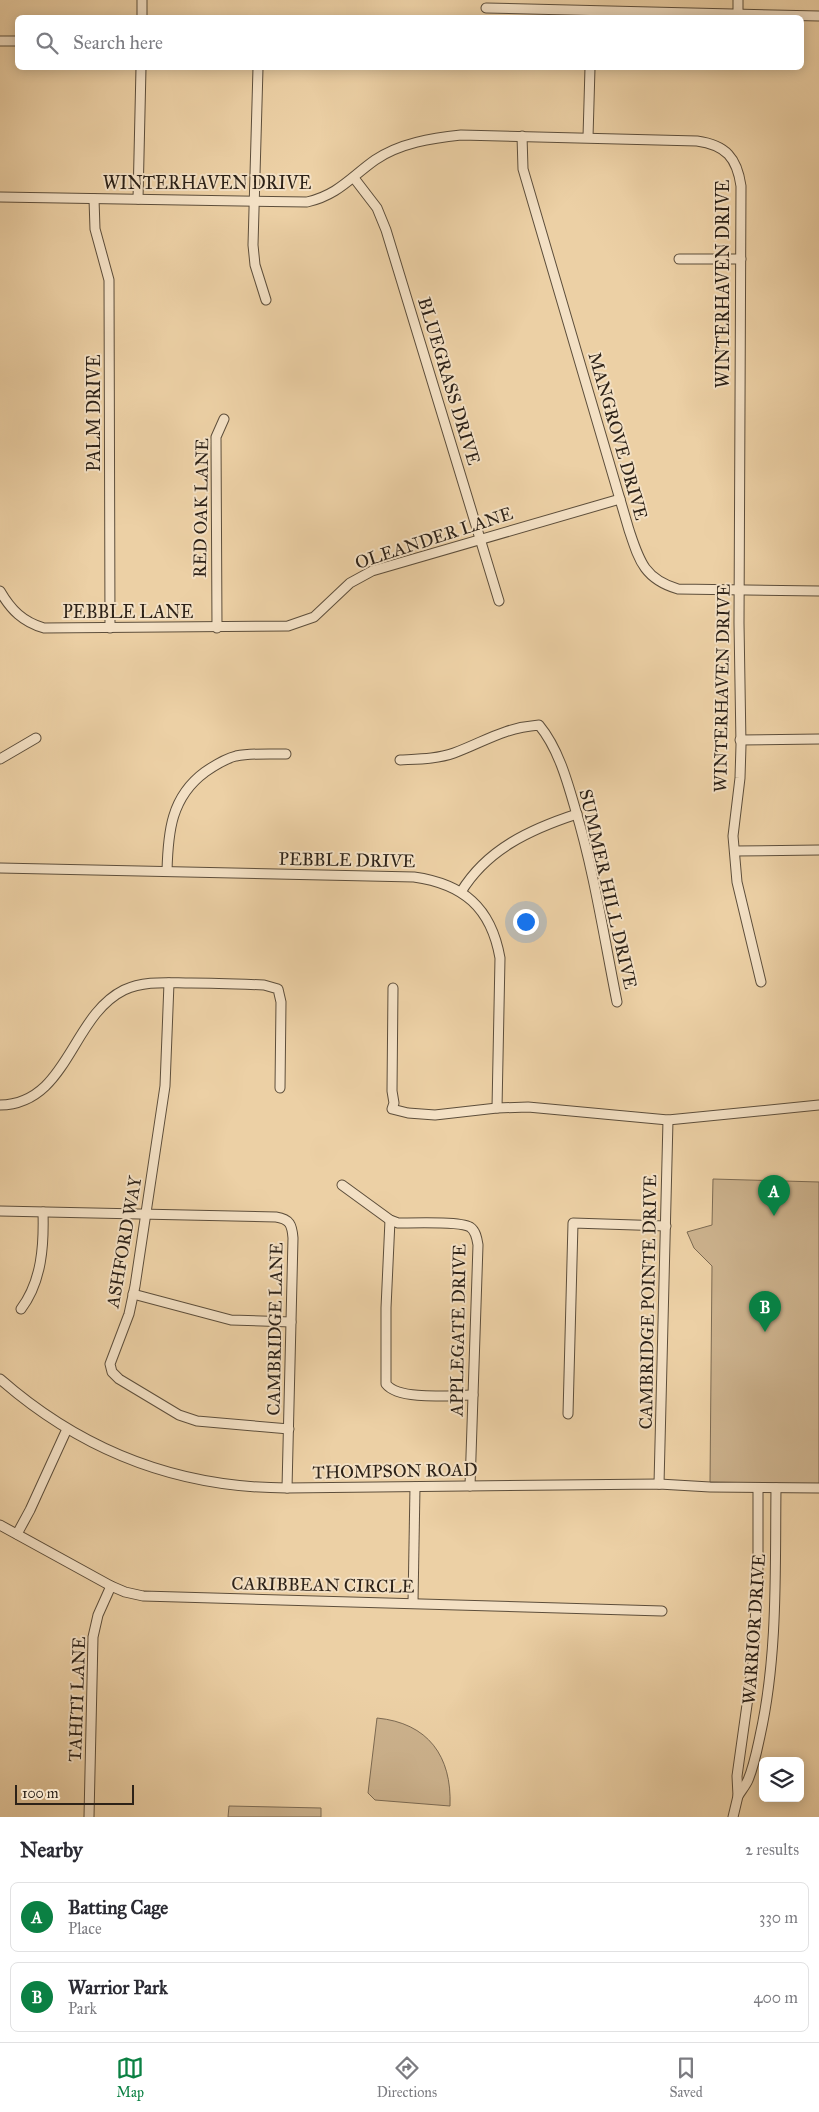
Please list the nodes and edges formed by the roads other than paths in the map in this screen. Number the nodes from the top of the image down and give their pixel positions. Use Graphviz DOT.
graph roads {
  1 [pos="142,0"];
  2 [pos="738,0"];
  3 [pos="486,8"];
  4 [pos="591,14"];
  5 [pos="738,14"];
  6 [pos="142,15"];
  7 [pos="778,15"];
  8 [pos="804,16"];
  9 [pos="819,16"];
  10 [pos="0,41"];
  11 [pos="15,41"];
  12 [pos="141,70"];
  13 [pos="258,70"];
  14 [pos="590,70"];
  15 [pos="522,136"];
  16 [pos="588,137"];
  17 [pos="354,178"];
  18 [pos="0,197"];
  19 [pos="94,199"];
  20 [pos="138,199"];
  21 [pos="253,202"];
  22 [pos="679,259"];
  23 [pos="740,259"];
  24 [pos="266,300"];
  25 [pos="224,419"];
  26 [pos="620,499"];
  27 [pos="479,540"];
  28 [pos="739,590"];
  29 [pos="0,591"];
  30 [pos="819,591"];
  31 [pos="499,601"];
  32 [pos="271,627"];
  33 [pos="110,628"];
  34 [pos="217,628"];
  35 [pos="36,738"];
  36 [pos="819,739"];
  37 [pos="740,740"];
  38 [pos="286,754"];
  39 [pos="0,759"];
  40 [pos="400,760"];
  41 [pos="577,814"];
  42 [pos="819,850"];
  43 [pos="735,851"];
  44 [pos="0,868"];
  45 [pos="167,872"];
  46 [pos="460,892"];
  47 [pos="761,982"];
  48 [pos="169,983"];
  49 [pos="393,988"];
  50 [pos="617,1002"];
  51 [pos="280,1088"];
  52 [pos="0,1105"];
  53 [pos="819,1105"];
  54 [pos="497,1108"];
  55 [pos="668,1120"];
  56 [pos="342,1185"];
  57 [pos="0,1212"];
  58 [pos="43,1212"];
  59 [pos="146,1214"];
  60 [pos="390,1220"];
  61 [pos="666,1226"];
  62 [pos="133,1294"];
  63 [pos="21,1309"];
  64 [pos="291,1322"];
  65 [pos="0,1379"];
  66 [pos="473,1395"];
  67 [pos="568,1414"];
  68 [pos="66,1429"];
  69 [pos="289,1429"];
  70 [pos="660,1484"];
  71 [pos="470,1486"];
  72 [pos="415,1487"];
  73 [pos="287,1488"];
  74 [pos="758,1488"];
  75 [pos="776,1488"];
  76 [pos="819,1488"];
  77 [pos="0,1525"];
  78 [pos="17,1534"];
  79 [pos="111,1586"];
  80 [pos="413,1603"];
  81 [pos="662,1610"];
  82 [pos="738,1796"];
  83 [pos="90,1817"];
  84 [pos="733,1817"];
  1 -- 6 [label="street"];
  2 -- 5 [label="street"];
  3 -- 4 [label="street"];
  4 -- 5 [label="street"];
  5 -- 7 [label="street"];
  8 -- 9 [label="street"];
  10 -- 11 [label="street"];
  12 -- 20 [label="street"];
  13 -- 21 [label="street"];
  14 -- 16 [label="street"];
  15 -- 16 [label="street, WINTERHAVEN DRIVE"];
  15 -- 17 [label="street, WINTERHAVEN DRIVE"];
  15 -- 26 [label="street, MANGROVE DRIVE"];
  16 -- 23 [label="street, WINTERHAVEN DRIVE"];
  17 -- 21 [label="street, WINTERHAVEN DRIVE"];
  17 -- 27 [label="street, BLUEGRASS DRIVE"];
  18 -- 19 [label="street, WINTERHAVEN DRIVE"];
  19 -- 20 [label="street, WINTERHAVEN DRIVE"];
  19 -- 33 [label="street, PALM DRIVE"];
  20 -- 21 [label="street, WINTERHAVEN DRIVE"];
  21 -- 24 [label="street"];
  22 -- 23 [label="street"];
  23 -- 28 [label="street, WINTERHAVEN DRIVE"];
  25 -- 34 [label="street, RED OAK LANE"];
  26 -- 27 [label="street, OLEANDER LANE"];
  26 -- 28 [label="street, MANGROVE DRIVE"];
  27 -- 31 [label="street, BLUEGRASS DRIVE"];
  27 -- 32 [label="street, OLEANDER LANE"];
  28 -- 30 [label="street, MANGROVE DRIVE"];
  28 -- 37 [label="street, WINTERHAVEN DRIVE"];
  29 -- 33 [label="street, PEBBLE LANE"];
  32 -- 34 [label="street, PEBBLE LANE"];
  33 -- 34 [label="street, PEBBLE LANE"];
  35 -- 39 [label="street"];
  36 -- 37 [label="street"];
  37 -- 43 [label="street, WINTERHAVEN DRIVE"];
  38 -- 45 [label="street"];
  40 -- 41 [label="street, SUMMER HILL DRIVE"];
  41 -- 46 [label="street"];
  41 -- 50 [label="street, SUMMER HILL DRIVE"];
  42 -- 43 [label="street"];
  43 -- 47 [label="street, WINTERHAVEN DRIVE"];
  44 -- 45 [label="street, PEBBLE DRIVE"];
  45 -- 46 [label="street, PEBBLE DRIVE"];
  46 -- 54 [label="street, PEBBLE DRIVE"];
  48 -- 51 [label="street"];
  48 -- 52 [label="street"];
  48 -- 59 [label="street, ASHFORD WAY"];
  49 -- 54 [label="street"];
  53 -- 55 [label="street"];
  54 -- 55 [label="street"];
  55 -- 61 [label="street, CAMBRIDGE POINTE DRIVE"];
  56 -- 60 [label="street"];
  57 -- 58 [label="street, CAMBRIDGE LANE"];
  58 -- 59 [label="street, CAMBRIDGE LANE"];
  58 -- 63 [label="street"];
  59 -- 62 [label="street, ASHFORD WAY"];
  59 -- 64 [label="street, CAMBRIDGE LANE"];
  60 -- 66 [label="street, APPLEGATE DRIVE"];
  60 -- 66 [label="street"];
  61 -- 67 [label="street"];
  61 -- 70 [label="street, CAMBRIDGE POINTE DRIVE"];
  62 -- 64 [label="street"];
  62 -- 69 [label="street, ASHFORD WAY"];
  64 -- 69 [label="street, CAMBRIDGE LANE"];
  65 -- 68 [label="street, THOMPSON ROAD"];
  66 -- 71 [label="street, APPLEGATE DRIVE"];
  68 -- 73 [label="street, THOMPSON ROAD"];
  68 -- 78 [label="street"];
  69 -- 73 [label="street, CAMBRIDGE LANE"];
  70 -- 71 [label="street, THOMPSON ROAD"];
  70 -- 74 [label="street, THOMPSON ROAD"];
  71 -- 72 [label="street, THOMPSON ROAD"];
  72 -- 73 [label="street, THOMPSON ROAD"];
  72 -- 80 [label="street"];
  74 -- 75 [label="street, THOMPSON ROAD"];
  74 -- 82 [label="street, WARRIOR DRIVE"];
  75 -- 76 [label="street, THOMPSON ROAD"];
  75 -- 82 [label="street, WARRIOR DRIVE"];
  77 -- 78 [label="street, CARIBBEAN CIRCLE"];
  78 -- 79 [label="street, CARIBBEAN CIRCLE"];
  79 -- 80 [label="street, CARIBBEAN CIRCLE"];
  79 -- 83 [label="street, TAHITI LANE"];
  80 -- 81 [label="street, CARIBBEAN CIRCLE"];
  82 -- 84 [label="street, WARRIOR DRIVE"];
}
